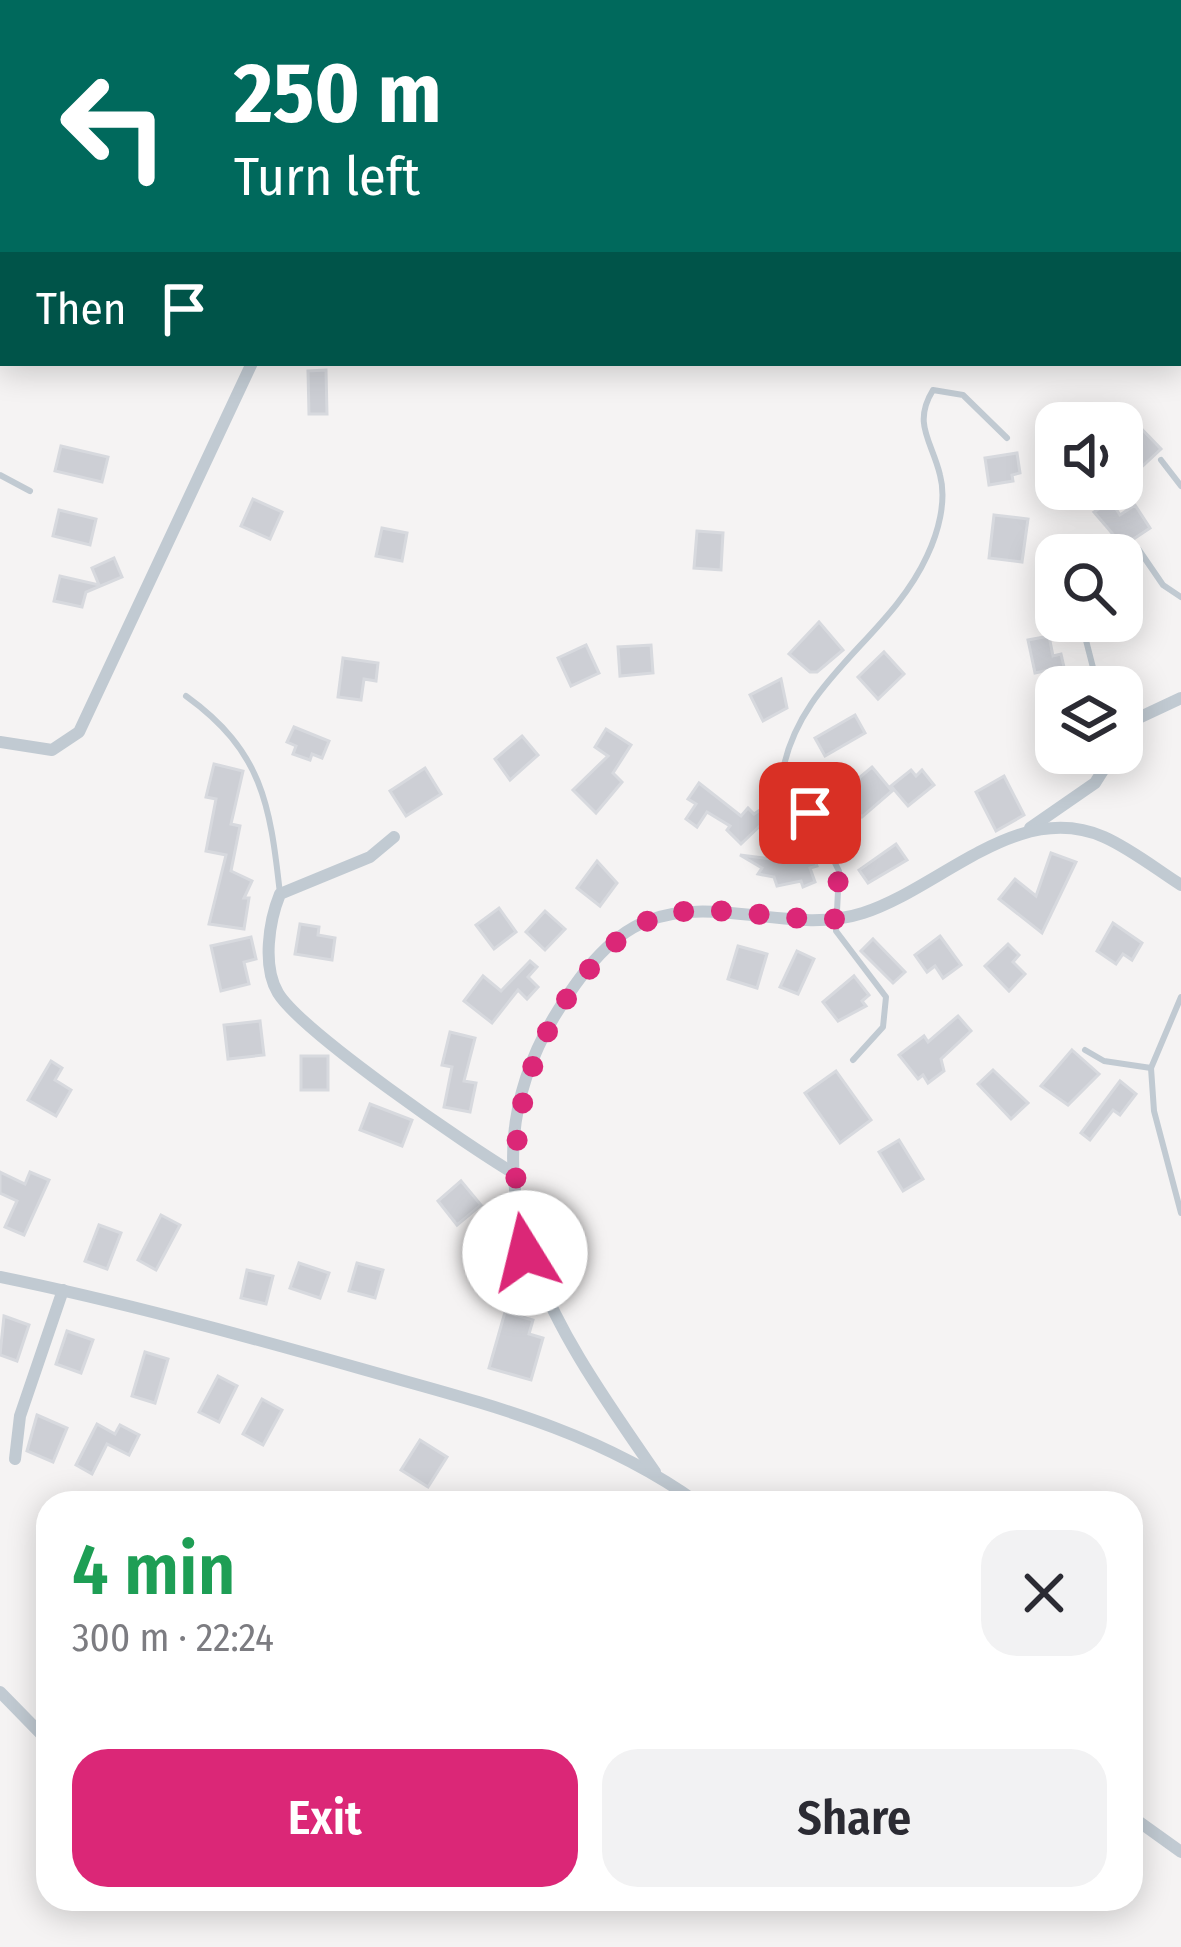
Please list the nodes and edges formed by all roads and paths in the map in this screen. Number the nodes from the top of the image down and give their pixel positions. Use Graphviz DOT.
graph roads {
  1 [pos="251,366"];
  2 [pos="1007,438"];
  3 [pos="1161,460"];
  4 [pos="0,475"];
  5 [pos="1181,486"];
  6 [pos="30,491"];
  7 [pos="1143,556"];
  8 [pos="1181,596"];
  9 [pos="186,696"];
  10 [pos="1181,698"];
  11 [pos="1143,716"];
  12 [pos="0,742"];
  13 [pos="1101,774"];
  14 [pos="1029,829"];
  15 [pos="394,837"];
  16 [pos="1181,885"];
  17 [pos="280,894"];
  18 [pos="835,919"];
  19 [pos="1181,997"];
  20 [pos="1085,1050"];
  21 [pos="853,1060"];
  22 [pos="1150,1068"];
  23 [pos="515,1174"];
  24 [pos="1181,1214"];
  25 [pos="0,1277"];
  26 [pos="63,1290"];
  27 [pos="15,1459"];
  28 [pos="655,1472"];
  29 [pos="681,1491"];
  30 [pos="0,1692"];
  31 [pos="36,1729"];
  32 [pos="1143,1825"];
  33 [pos="1181,1852"];
  1 -- 12 [label="street"];
  2 -- 18 [label="lane"];
  3 -- 5 [label="lane"];
  4 -- 6 [label="lane"];
  7 -- 8 [label="lane"];
  9 -- 17 [label="lane"];
  10 -- 11 [label="street"];
  13 -- 14 [label="street"];
  14 -- 16 [label="street"];
  14 -- 18 [label="street"];
  15 -- 17 [label="street"];
  17 -- 23 [label="street"];
  18 -- 21 [label="lane"];
  18 -- 23 [label="street"];
  19 -- 22 [label="lane"];
  20 -- 22 [label="lane"];
  22 -- 24 [label="lane"];
  23 -- 28 [label="street"];
  25 -- 26 [label="street"];
  26 -- 27 [label="street"];
  26 -- 28 [label="street"];
  28 -- 29 [label="street"];
  30 -- 31 [label="street"];
  32 -- 33 [label="street"];
}
